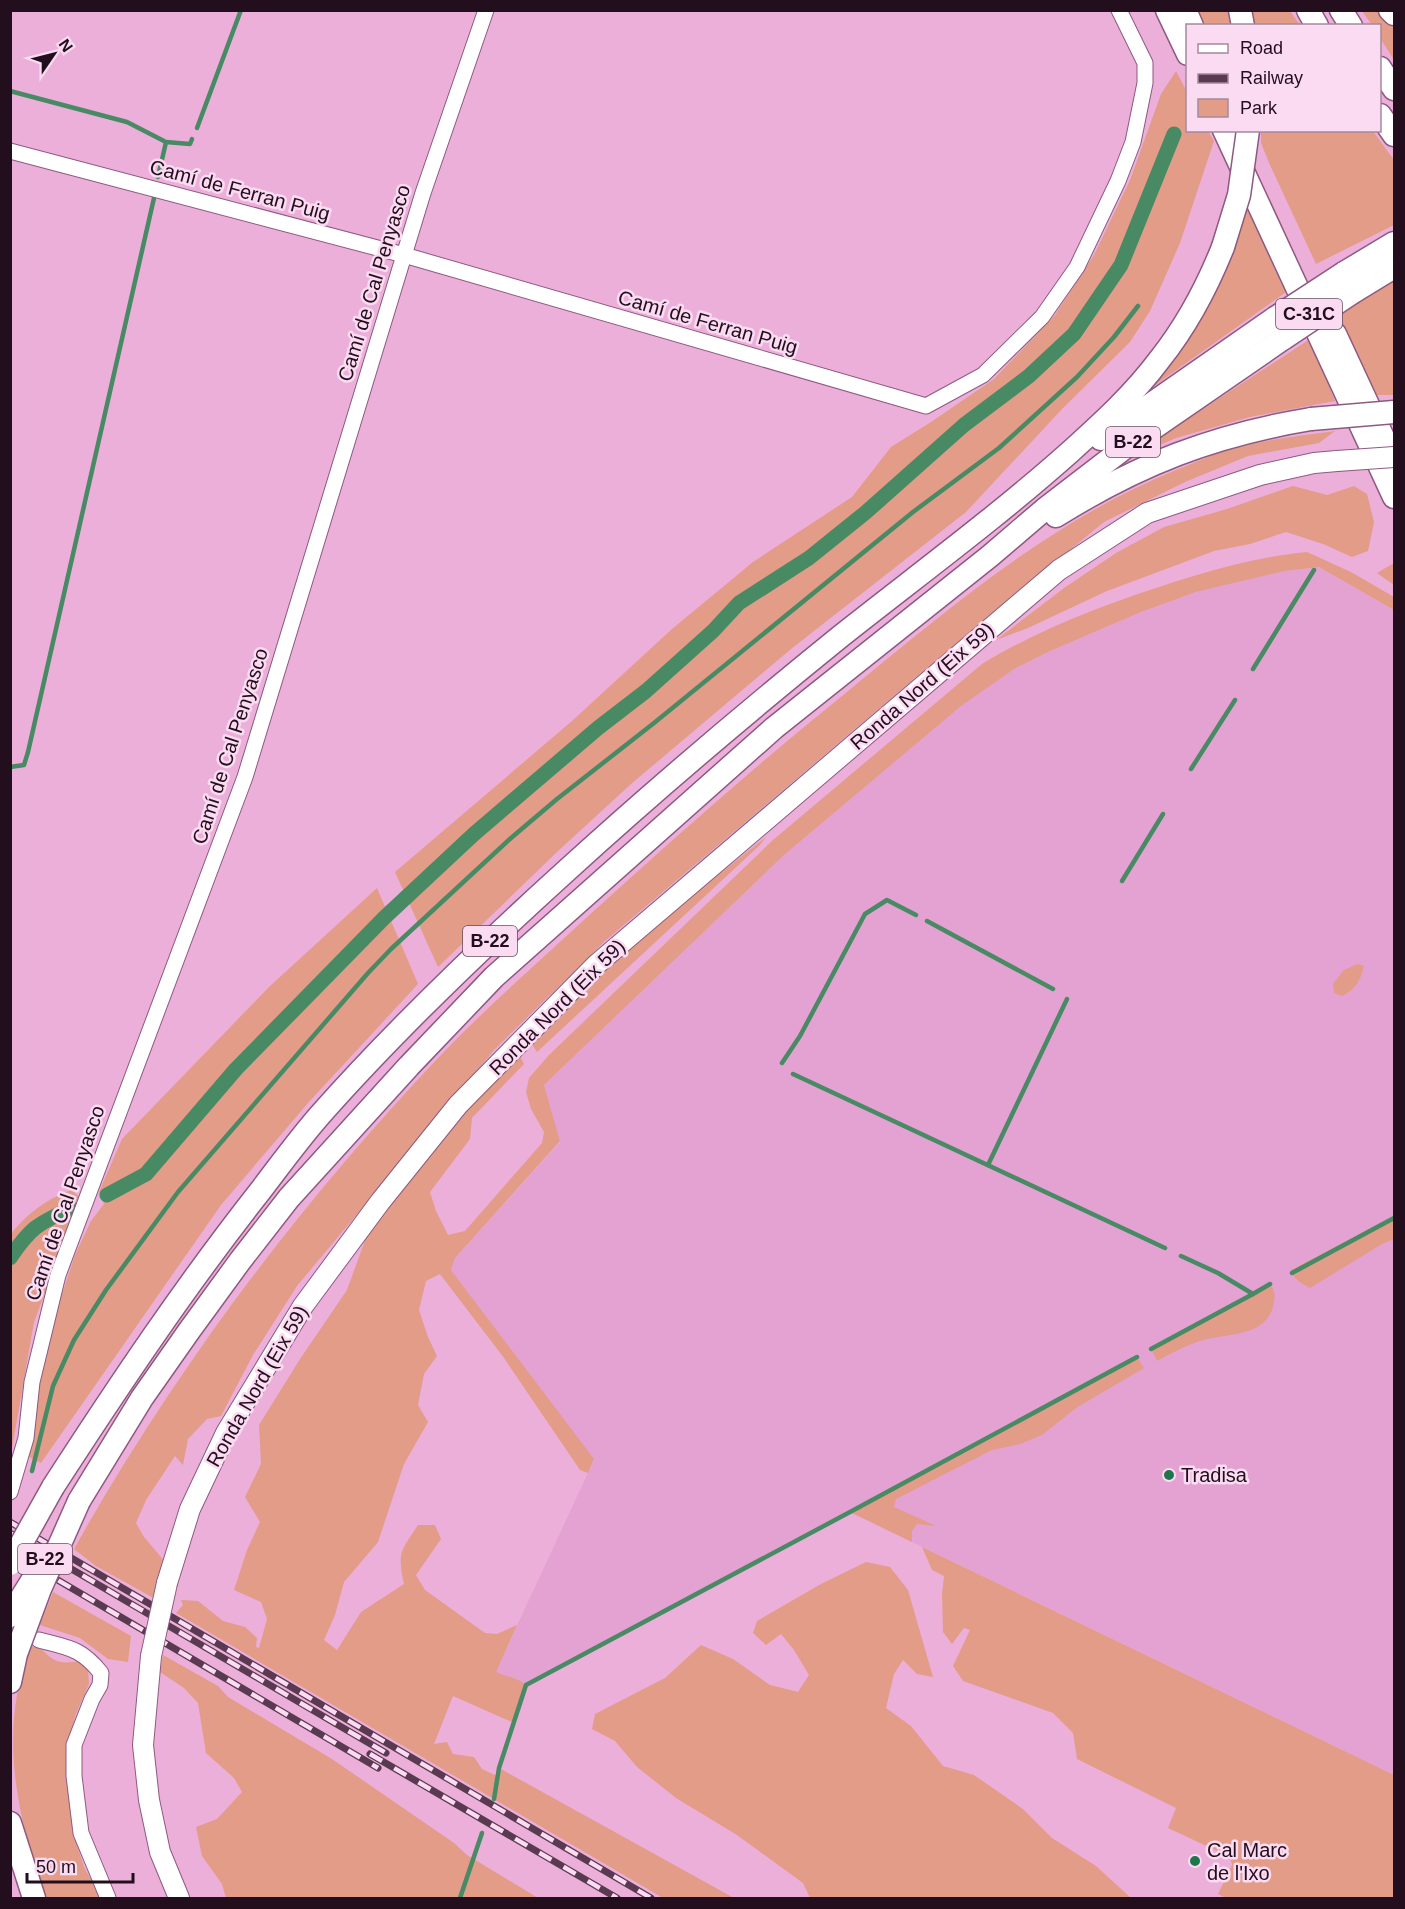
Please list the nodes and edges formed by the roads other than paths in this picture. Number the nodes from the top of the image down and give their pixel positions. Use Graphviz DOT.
graph roads {
  1 [pos="486,10"];
  2 [pos="1119,10"];
  3 [pos="1167,10"];
  4 [pos="1185,10"];
  5 [pos="1308,10"];
  6 [pos="1341,10"];
  7 [pos="1390,10"];
  8 [pos="1395,14"];
  9 [pos="1191,24"];
  10 [pos="1316,24"];
  11 [pos="1350,24"];
  12 [pos="1186,50"];
  13 [pos="1381,69"];
  14 [pos="1395,89"];
  15 [pos="1381,116"];
  16 [pos="1225,132"];
  17 [pos="1241,132"];
  18 [pos="1248,132"];
  19 [pos="1395,135"];
  20 [pos="10,151"];
  21 [pos="1395,243"];
  22 [pos="404,255"];
  23 [pos="1395,267"];
  24 [pos="1349,282"];
  25 [pos="1279,328"];
  26 [pos="1395,412"];
  27 [pos="1395,459"];
  28 [pos="1028,489"];
  29 [pos="1395,497"];
  30 [pos="990,556"];
  31 [pos="10,1492"];
  32 [pos="79,1502"];
  33 [pos="10,1564"];
  34 [pos="10,1616"];
  35 [pos="39,1640"];
  36 [pos="10,1683"];
  37 [pos="10,1823"];
  38 [pos="34,1899"];
  39 [pos="108,1899"];
  40 [pos="178,1899"];
  1 -- 22 [label="street, Camí de Cal Penyasco"];
  2 -- 22 [label="street, Camí de Ferran Puig"];
  3 -- 12 [label="highway"];
  4 -- 9 [label="highway"];
  5 -- 10 [label="highway"];
  6 -- 11 [label="highway"];
  7 -- 8 [label="highway"];
  13 -- 14 [label="highway"];
  15 -- 19 [label="highway"];
  16 -- 29 [label="highway, C-31C"];
  17 -- 27 [label="highway, C-31C"];
  18 -- 28 [label="highway, bridge"];
  20 -- 22 [label="street, Camí de Ferran Puig"];
  21 -- 24 [label="highway, B-22"];
  22 -- 31 [label="street, Camí de Cal Penyasco"];
  23 -- 24 [label="highway, B-22"];
  24 -- 25 [label="highway, B-22, bridge"];
  25 -- 28 [label="highway, B-22"];
  25 -- 30 [label="highway, B-22"];
  26 -- 30 [label="highway, bridge"];
  27 -- 40 [label="main road, Ronda Nord (Eix 59), bridge"];
  28 -- 33 [label="highway, B-22, bridge"];
  30 -- 32 [label="highway, B-22"];
  32 -- 34 [label="highway, B-22, bridge"];
  32 -- 36 [label="highway, bridge"];
  35 -- 39 [label="street"];
  37 -- 38 [label="highway"];
}
